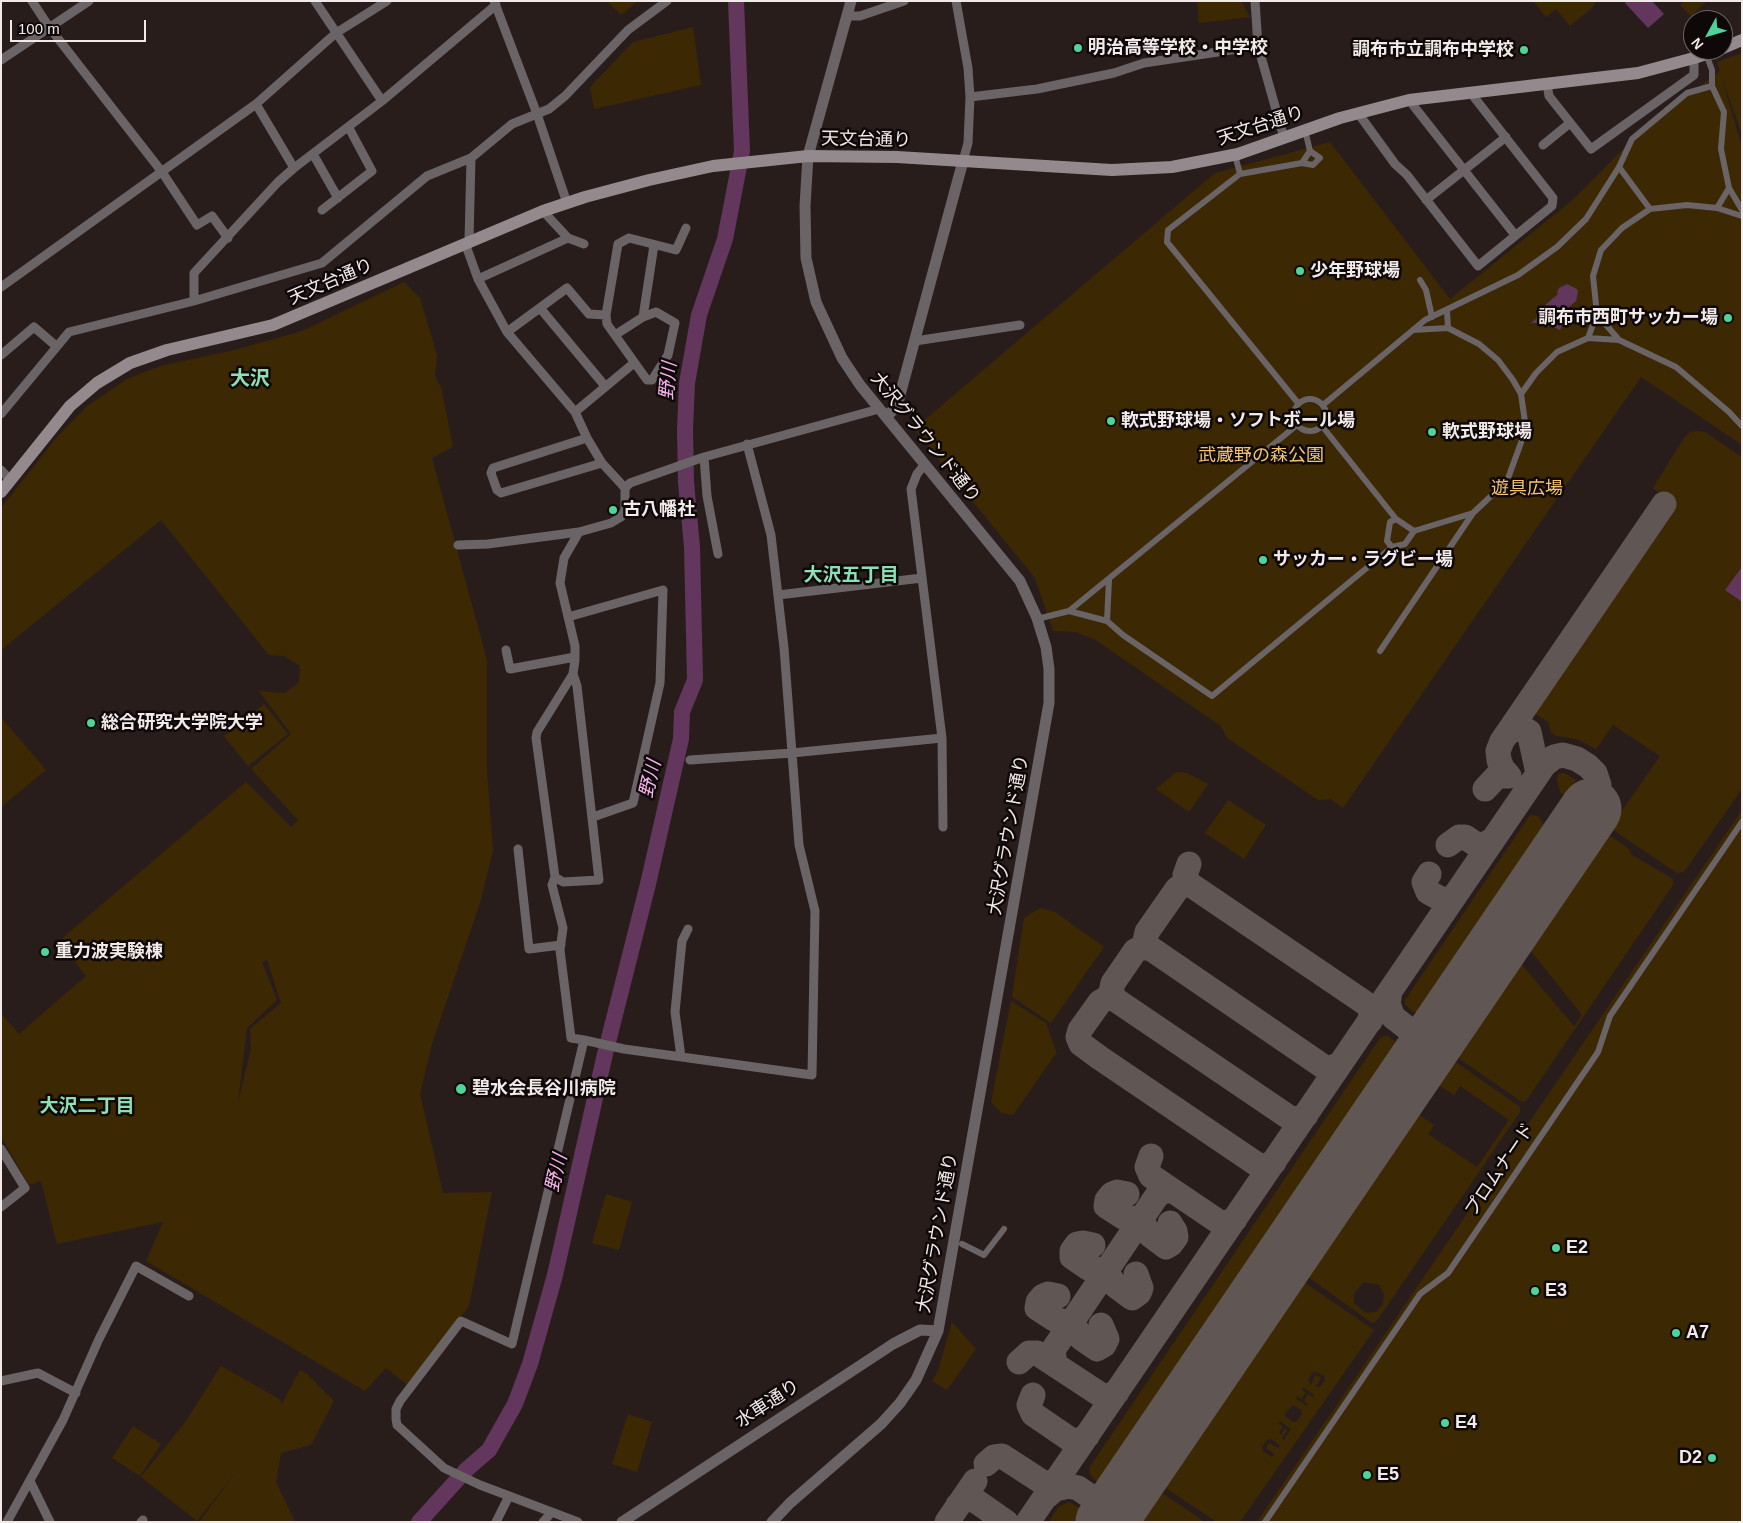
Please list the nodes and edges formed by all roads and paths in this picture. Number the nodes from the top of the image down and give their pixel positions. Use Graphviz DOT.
graph roads {
  1 [pos="32,1"];
  2 [pos="88,1"];
  3 [pos="315,1"];
  4 [pos="386,1"];
  5 [pos="667,1"];
  6 [pos="851,1"];
  7 [pos="904,1"];
  8 [pos="956,1"];
  9 [pos="1255,1"];
  10 [pos="495,3"];
  11 [pos="847,16"];
  12 [pos="48,27"];
  13 [pos="336,33"];
  14 [pos="1258,46"];
  15 [pos="1,60"];
  16 [pos="1685,60"];
  17 [pos="1703,60"];
  18 [pos="1708,60"];
  19 [pos="1547,84"];
  20 [pos="1712,86"];
  21 [pos="1470,92"];
  22 [pos="970,97"];
  23 [pos="1409,100"];
  24 [pos="382,101"];
  25 [pos="256,104"];
  26 [pos="1358,113"];
  27 [pos="538,114"];
  28 [pos="1570,123"];
  29 [pos="349,128"];
  30 [pos="1305,130"];
  31 [pos="1506,137"];
  32 [pos="1284,138"];
  33 [pos="1543,145"];
  34 [pos="1310,151"];
  35 [pos="313,154"];
  36 [pos="1235,155"];
  37 [pos="808,156"];
  38 [pos="471,158"];
  39 [pos="963,161"];
  40 [pos="1302,163"];
  41 [pos="1619,167"];
  42 [pos="294,168"];
  43 [pos="1464,170"];
  44 [pos="162,172"];
  45 [pos="1240,174"];
  46 [pos="1729,188"];
  47 [pos="338,198"];
  48 [pos="1426,200"];
  49 [pos="567,203"];
  50 [pos="1717,208"];
  51 [pos="1650,209"];
  52 [pos="322,210"];
  53 [pos="1742,210"];
  54 [pos="543,211"];
  55 [pos="1742,216"];
  56 [pos="686,228"];
  57 [pos="1515,235"];
  58 [pos="228,238"];
  59 [pos="568,238"];
  60 [pos="467,242"];
  61 [pos="584,244"];
  62 [pos="654,244"];
  63 [pos="478,279"];
  64 [pos="1420,280"];
  65 [pos="1,287"];
  66 [pos="194,301"];
  67 [pos="540,308"];
  68 [pos="1447,311"];
  69 [pos="1597,314"];
  70 [pos="606,315"];
  71 [pos="643,317"];
  72 [pos="1432,317"];
  73 [pos="1020,326"];
  74 [pos="1448,328"];
  75 [pos="1413,330"];
  76 [pos="507,332"];
  77 [pos="615,335"];
  78 [pos="1588,338"];
  79 [pos="1619,340"];
  80 [pos="915,341"];
  81 [pos="56,346"];
  82 [pos="1,355"];
  83 [pos="634,363"];
  84 [pos="605,386"];
  85 [pos="1521,394"];
  86 [pos="1298,403"];
  87 [pos="1323,405"];
  88 [pos="575,412"];
  89 [pos="882,413"];
  90 [pos="1,414"];
  91 [pos="1297,425"];
  92 [pos="1322,426"];
  93 [pos="1742,426"];
  94 [pos="586,438"];
  95 [pos="747,444"];
  96 [pos="704,457"];
  97 [pos="602,463"];
  98 [pos="925,464"];
  99 [pos="1,470"];
  100 [pos="11,481"];
  101 [pos="625,488"];
  102 [pos="1,492"];
  103 [pos="1473,513"];
  104 [pos="1396,519"];
  105 [pos="1414,531"];
  106 [pos="579,532"];
  107 [pos="458,545"];
  108 [pos="1392,547"];
  109 [pos="718,554"];
  110 [pos="922,578"];
  111 [pos="1109,580"];
  112 [pos="778,595"];
  113 [pos="1069,611"];
  114 [pos="568,618"];
  115 [pos="1037,619"];
  116 [pos="1106,621"];
  117 [pos="506,650"];
  118 [pos="1380,651"];
  119 [pos="575,657"];
  120 [pos="573,674"];
  121 [pos="942,738"];
  122 [pos="792,753"];
  123 [pos="690,760"];
  124 [pos="593,817"];
  125 [pos="1742,822"];
  126 [pos="943,827"];
  127 [pos="518,849"];
  128 [pos="555,877"];
  129 [pos="688,929"];
  130 [pos="561,944"];
  131 [pos="586,1041"];
  132 [pos="681,1057"];
  133 [pos="1,1149"];
  134 [pos="1,1207"];
  135 [pos="1004,1229"];
  136 [pos="962,1244"];
  137 [pos="189,1296"];
  138 [pos="938,1331"];
  139 [pos="1,1380"];
  140 [pos="76,1393"];
  141 [pos="30,1481"];
  142 [pos="509,1496"];
  143 [pos="552,1512"];
  144 [pos="7,1522"];
  145 [pos="50,1522"];
  146 [pos="496,1522"];
  147 [pos="543,1522"];
  148 [pos="578,1522"];
  149 [pos="622,1522"];
  150 [pos="772,1522"];
  151 [pos="1266,1522"];
  1 -- 12 [label="street"];
  2 -- 12 [label="street"];
  3 -- 13 [label="street"];
  4 -- 13 [label="street"];
  5 -- 27 [label="street"];
  6 -- 11 [label="street, 大沢グラウンド通り"];
  7 -- 11 [label="street"];
  8 -- 22 [label="street"];
  9 -- 14 [label="street"];
  10 -- 24 [label="street"];
  10 -- 27 [label="street"];
  11 -- 37 [label="street, 大沢グラウンド通り"];
  12 -- 15 [label="street"];
  12 -- 44 [label="street"];
  13 -- 24 [label="street"];
  13 -- 25 [label="street"];
  14 -- 22 [label="street"];
  14 -- 32 [label="street"];
  16 -- 19 [label="main road, 天文台通り"];
  17 -- 28 [label="street"];
  18 -- 20 [label="street"];
  19 -- 21 [label="main road, 天文台通り"];
  19 -- 28 [label="street"];
  20 -- 41 [label="street"];
  20 -- 46 [label="street"];
  21 -- 23 [label="main road, 天文台通り"];
  21 -- 31 [label="street"];
  22 -- 39 [label="street"];
  23 -- 26 [label="main road, 天文台通り"];
  23 -- 43 [label="street"];
  24 -- 29 [label="street"];
  25 -- 42 [label="street"];
  25 -- 44 [label="street"];
  26 -- 30 [label="main road, 天文台通り"];
  26 -- 48 [label="street"];
  27 -- 38 [label="street"];
  27 -- 49 [label="street"];
  28 -- 33 [label="street"];
  29 -- 35 [label="street"];
  29 -- 47 [label="street"];
  30 -- 32 [label="main road, 天文台通り"];
  30 -- 34 [label="street"];
  31 -- 43 [label="street"];
  31 -- 57 [label="street"];
  32 -- 36 [label="main road, 天文台通り"];
  34 -- 40 [label="street"];
  34 -- 40 [label="street"];
  35 -- 42 [label="street"];
  35 -- 47 [label="street"];
  36 -- 39 [label="main road, 天文台通り"];
  36 -- 45 [label="street"];
  37 -- 39 [label="main road, 天文台通り"];
  37 -- 49 [label="main road, 天文台通り"];
  37 -- 89 [label="street, 大沢グラウンド通り"];
  38 -- 60 [label="street"];
  38 -- 66 [label="street"];
  39 -- 80 [label="street"];
  40 -- 45 [label="street"];
  41 -- 51 [label="street"];
  41 -- 68 [label="street"];
  42 -- 58 [label="street"];
  43 -- 48 [label="street"];
  43 -- 57 [label="street"];
  44 -- 58 [label="street"];
  44 -- 65 [label="street"];
  45 -- 86 [label="street"];
  46 -- 50 [label="street"];
  46 -- 53 [label="street"];
  47 -- 52 [label="street"];
  48 -- 57 [label="street"];
  49 -- 54 [label="main road, 天文台通り"];
  50 -- 51 [label="street"];
  50 -- 55 [label="street"];
  51 -- 69 [label="street"];
  54 -- 59 [label="street"];
  54 -- 60 [label="main road, 天文台通り"];
  56 -- 62 [label="street"];
  58 -- 66 [label="street"];
  59 -- 61 [label="street"];
  59 -- 63 [label="street"];
  60 -- 63 [label="street"];
  60 -- 100 [label="main road, 天文台通り"];
  62 -- 70 [label="street"];
  62 -- 71 [label="street"];
  63 -- 76 [label="street"];
  64 -- 72 [label="street"];
  66 -- 81 [label="street"];
  67 -- 70 [label="street"];
  67 -- 76 [label="street"];
  67 -- 84 [label="street"];
  68 -- 72 [label="street"];
  68 -- 74 [label="street"];
  69 -- 78 [label="street"];
  69 -- 79 [label="street"];
  70 -- 77 [label="street"];
  71 -- 77 [label="street"];
  71 -- 83 [label="street"];
  72 -- 75 [label="street"];
  73 -- 80 [label="street"];
  74 -- 75 [label="street"];
  74 -- 85 [label="street"];
  75 -- 87 [label="street"];
  76 -- 88 [label="street"];
  77 -- 83 [label="street"];
  78 -- 79 [label="street"];
  78 -- 85 [label="street"];
  79 -- 93 [label="street"];
  80 -- 89 [label="street"];
  81 -- 82 [label="street"];
  81 -- 90 [label="street"];
  83 -- 84 [label="street"];
  84 -- 88 [label="street"];
  85 -- 103 [label="street"];
  86 -- 87 [label="street"];
  86 -- 91 [label="street"];
  87 -- 92 [label="street"];
  88 -- 94 [label="street"];
  89 -- 95 [label="street"];
  89 -- 98 [label="street, 大沢グラウンド通り"];
  91 -- 92 [label="street"];
  91 -- 111 [label="street"];
  92 -- 104 [label="street"];
  94 -- 97 [label="street"];
  94 -- 97 [label="street"];
  95 -- 96 [label="street"];
  95 -- 112 [label="street"];
  96 -- 101 [label="street"];
  96 -- 109 [label="street"];
  97 -- 101 [label="street"];
  98 -- 110 [label="street"];
  98 -- 115 [label="street, 大沢グラウンド通り"];
  99 -- 100 [label="street"];
  100 -- 102 [label="main road, 天文台通り"];
  101 -- 106 [label="street"];
  103 -- 105 [label="street"];
  103 -- 118 [label="street"];
  104 -- 105 [label="street"];
  104 -- 108 [label="street"];
  105 -- 108 [label="street"];
  106 -- 107 [label="street"];
  106 -- 114 [label="street"];
  108 -- 116 [label="street"];
  110 -- 112 [label="street"];
  110 -- 121 [label="street"];
  111 -- 113 [label="street"];
  111 -- 116 [label="street"];
  112 -- 122 [label="street"];
  113 -- 115 [label="street"];
  113 -- 116 [label="street"];
  114 -- 119 [label="street"];
  114 -- 124 [label="street"];
  115 -- 138 [label="street, 大沢グラウンド通り"];
  117 -- 119 [label="street"];
  119 -- 120 [label="street"];
  120 -- 124 [label="street"];
  120 -- 128 [label="street"];
  121 -- 122 [label="street"];
  121 -- 126 [label="street"];
  122 -- 123 [label="street"];
  122 -- 132 [label="street"];
  124 -- 128 [label="street"];
  125 -- 151 [label="street, プロムナード"];
  127 -- 130 [label="street"];
  128 -- 130 [label="street"];
  129 -- 132 [label="street"];
  130 -- 131 [label="street"];
  131 -- 132 [label="street"];
  131 -- 142 [label="street"];
  133 -- 134 [label="street"];
  135 -- 136 [label="street"];
  137 -- 140 [label="street"];
  138 -- 149 [label="street, 水車通り"];
  138 -- 150 [label="street, 大沢グラウンド通り"];
  139 -- 140 [label="street"];
  140 -- 141 [label="street"];
  141 -- 144 [label="street"];
  141 -- 145 [label="street"];
  142 -- 143 [label="street"];
  142 -- 146 [label="street"];
  143 -- 147 [label="street"];
  143 -- 148 [label="street"];
}
